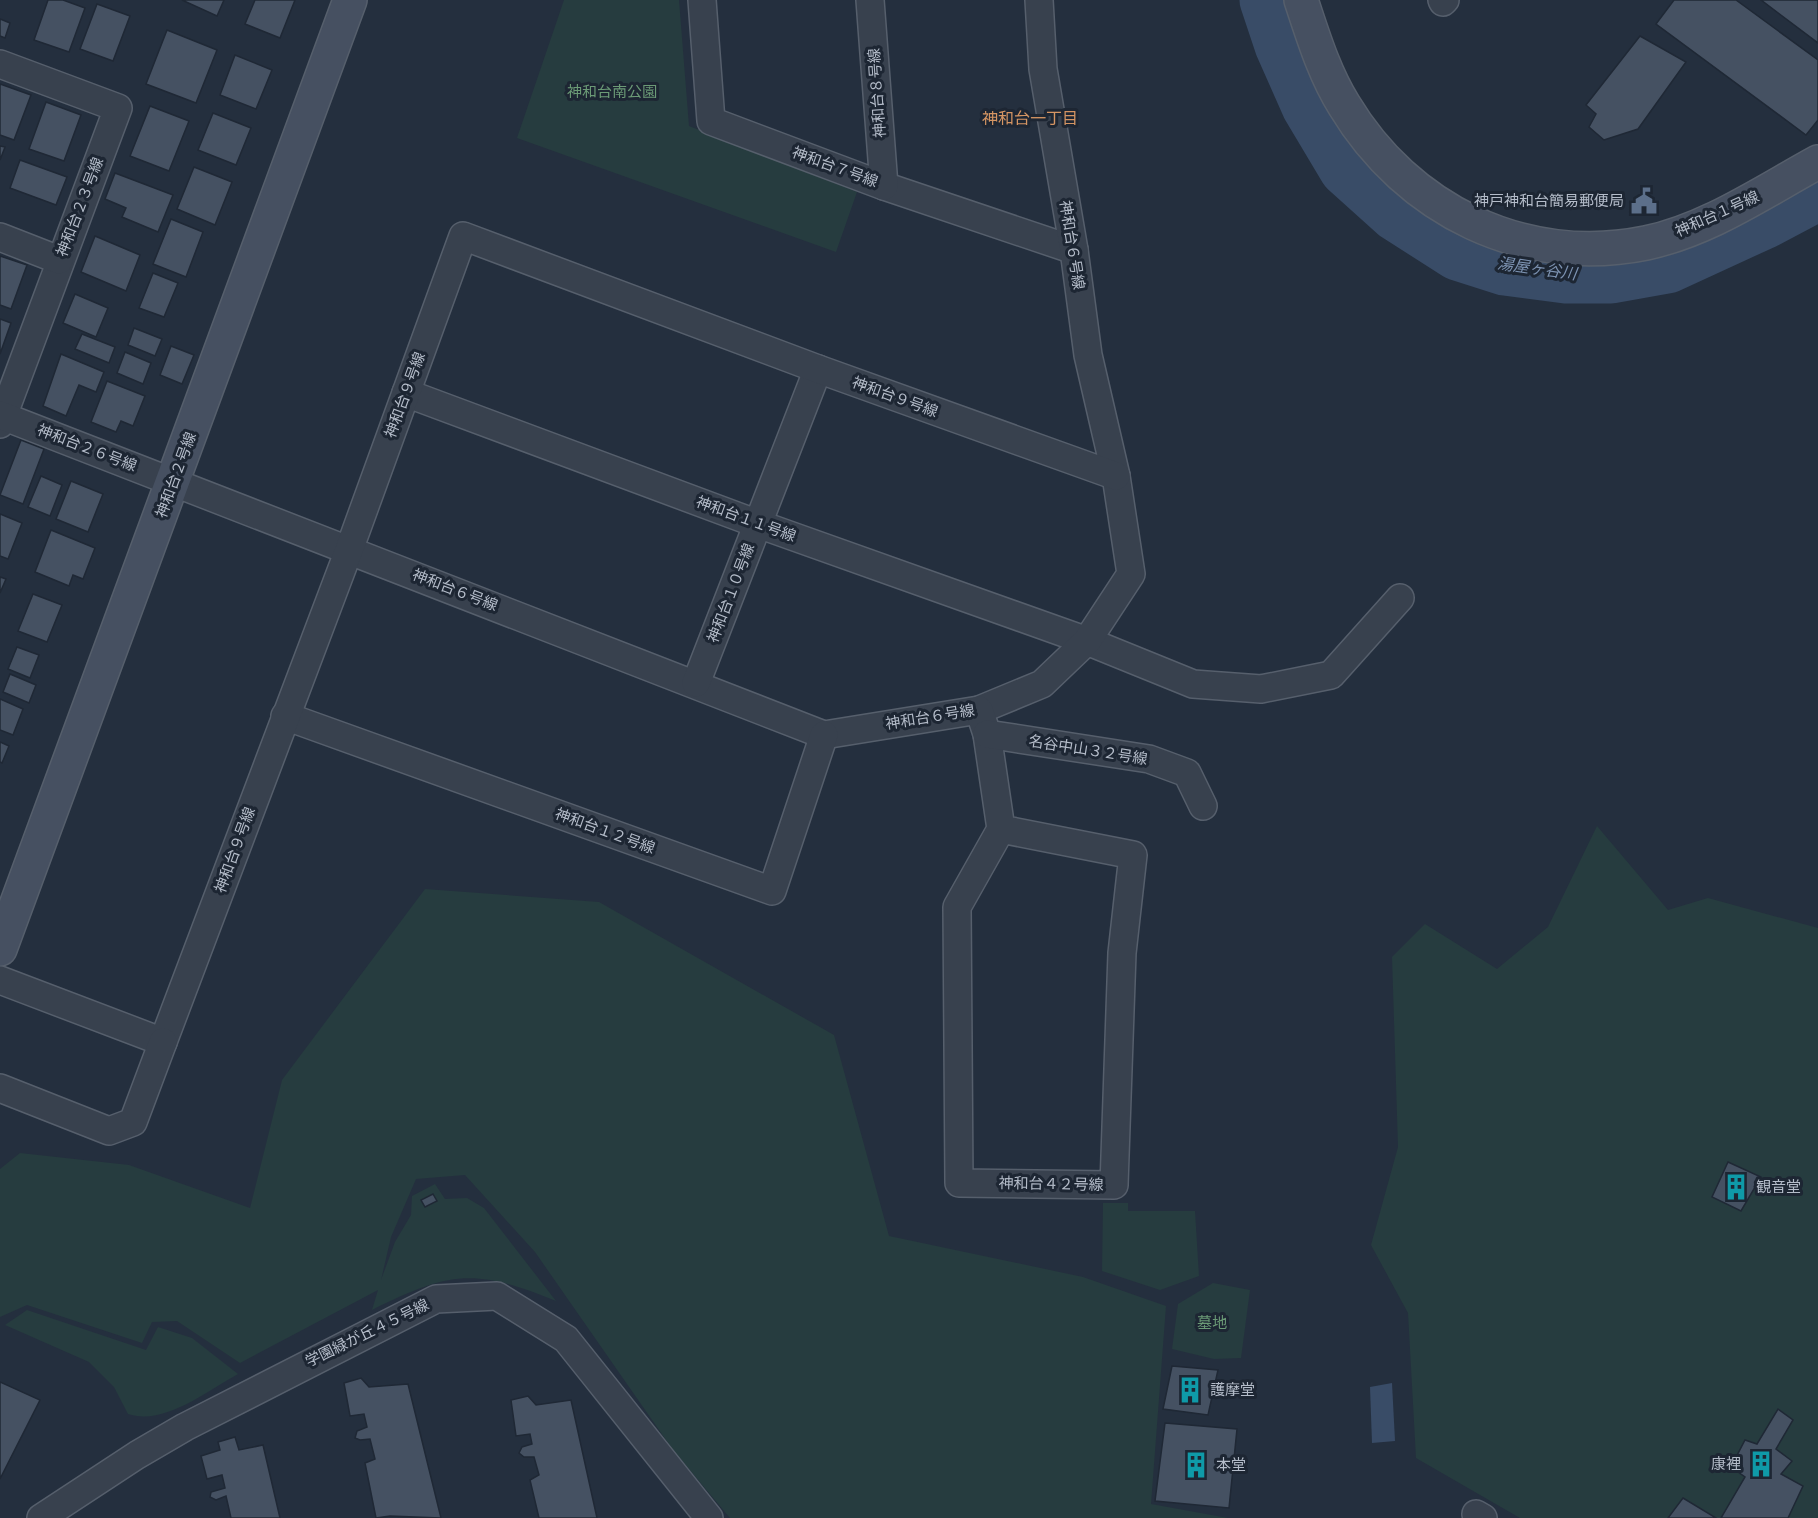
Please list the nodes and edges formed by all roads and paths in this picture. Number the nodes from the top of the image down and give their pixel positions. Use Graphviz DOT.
graph roads {
  1 [pos="350,0"];
  2 [pos="702,0"];
  3 [pos="870,0"];
  4 [pos="1040,0"];
  5 [pos="1301,0"];
  6 [pos="0,64"];
  7 [pos="1818,162"];
  8 [pos="884,186"];
  9 [pos="0,237"];
  10 [pos="1074,250"];
  11 [pos="59,260"];
  12 [pos="818,369"];
  13 [pos="406,393"];
  14 [pos="1,418"];
  15 [pos="1116,476"];
  16 [pos="174,481"];
  17 [pos="758,524"];
  18 [pos="349,550"];
  19 [pos="1400,598"];
  20 [pos="1087,641"];
  21 [pos="696,683"];
  22 [pos="285,716"];
  23 [pos="983,722"];
  24 [pos="824,735"];
  25 [pos="1203,806"];
  26 [pos="1001,829"];
  27 [pos="0,949"];
  28 [pos="0,980"];
  29 [pos="164,1042"];
  30 [pos="0,1088"];
  31 [pos="40,1518"];
  32 [pos="709,1518"];
  1 -- 16 [label="street, 神和台２号線"];
  2 -- 8 [label="street, 神和台７号線"];
  3 -- 8 [label="street, 神和台８号線"];
  4 -- 10 [label="street, 神和台６号線"];
  5 -- 7 [label="street, 神和台１号線"];
  6 -- 11 [label="street, 神和台２３号線"];
  8 -- 10 [label="street, 神和台７号線"];
  9 -- 11 [label="street"];
  10 -- 15 [label="street, 神和台６号線"];
  11 -- 14 [label="street, 神和台２３号線"];
  12 -- 13 [label="street, 神和台９号線"];
  12 -- 15 [label="street, 神和台９号線"];
  12 -- 17 [label="street, 神和台１０号線"];
  13 -- 17 [label="street, 神和台１１号線"];
  13 -- 18 [label="street, 神和台９号線"];
  14 -- 16 [label="street, 神和台２６号線"];
  15 -- 20 [label="street, 神和台６号線"];
  16 -- 18 [label="street, 神和台６号線"];
  16 -- 27 [label="street, 神和台２号線"];
  17 -- 20 [label="street, 神和台１１号線"];
  17 -- 21 [label="street, 神和台１０号線"];
  18 -- 21 [label="street, 神和台６号線"];
  18 -- 22 [label="street, 神和台９号線"];
  19 -- 20 [label="street, 神和台１１号線"];
  20 -- 23 [label="street, 神和台６号線"];
  21 -- 24 [label="street, 神和台６号線"];
  22 -- 24 [label="street, 神和台１２号線"];
  22 -- 29 [label="street, 神和台９号線"];
  23 -- 24 [label="street, 神和台６号線"];
  23 -- 25 [label="street, 名谷中山３２号線"];
  23 -- 26 [label="street"];
  26 -- 26 [label="street, 神和台４２号線"];
  28 -- 29 [label="street"];
  29 -- 30 [label="street, 神和台９号線"];
  31 -- 32 [label="street, 学園緑が丘４５号線"];
}
